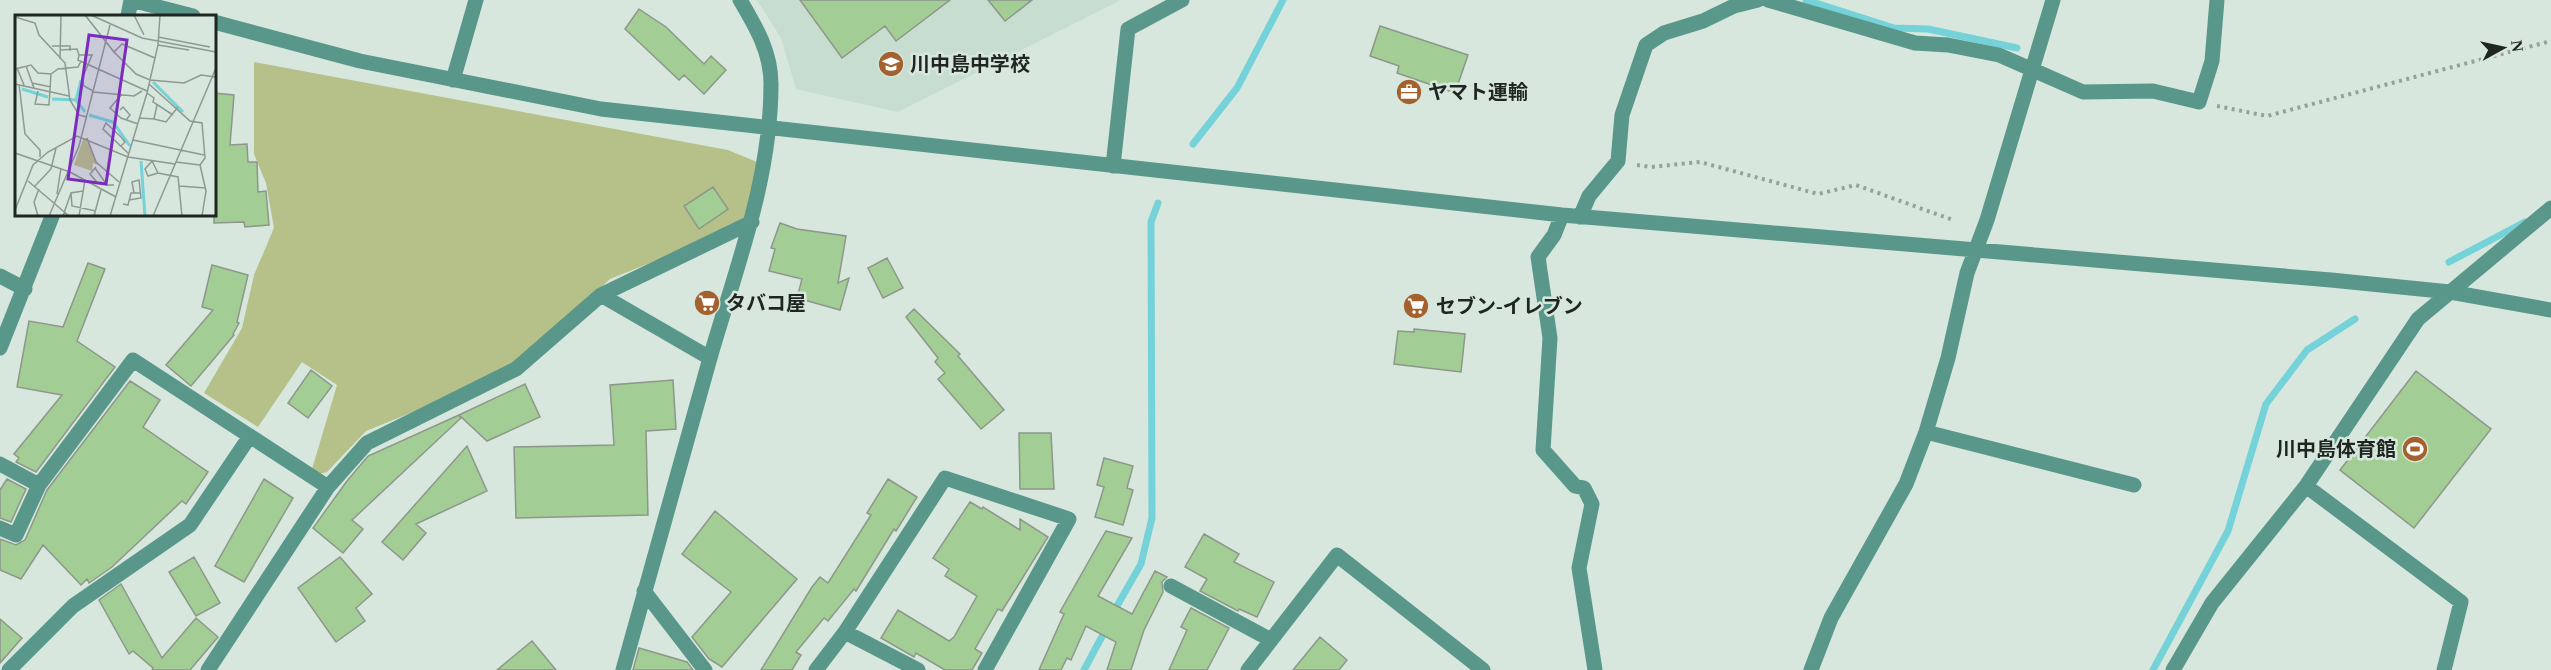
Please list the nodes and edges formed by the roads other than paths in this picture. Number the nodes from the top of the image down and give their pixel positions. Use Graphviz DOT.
graph roads {
  1 [pos="131,0"];
  2 [pos="476,0"];
  3 [pos="740,0"];
  4 [pos="1182,0"];
  5 [pos="1758,0"];
  6 [pos="1768,0"];
  7 [pos="2053,0"];
  8 [pos="2217,0"];
  9 [pos="128,15"];
  10 [pos="189,15"];
  11 [pos="216,23"];
  12 [pos="2030,68"];
  13 [pos="453,80"];
  14 [pos="768,129"];
  15 [pos="1113,166"];
  16 [pos="2551,208"];
  17 [pos="1562,215"];
  18 [pos="52,216"];
  19 [pos="1580,217"];
  20 [pos="752,222"];
  21 [pos="1974,252"];
  22 [pos="0,276"];
  23 [pos="25,289"];
  24 [pos="2450,292"];
  25 [pos="601,295"];
  26 [pos="2551,310"];
  27 [pos="0,348"];
  28 [pos="710,358"];
  29 [pos="1926,432"];
  30 [pos="250,436"];
  31 [pos="0,464"];
  32 [pos="39,485"];
  33 [pos="2134,485"];
  34 [pos="2306,486"];
  35 [pos="328,487"];
  36 [pos="0,528"];
  37 [pos="1171,586"];
  38 [pos="644,591"];
  39 [pos="845,632"];
  40 [pos="1271,640"];
  41 [pos="9,670"];
  42 [pos="208,670"];
  43 [pos="623,670"];
  44 [pos="705,670"];
  45 [pos="816,670"];
  46 [pos="918,670"];
  47 [pos="985,670"];
  48 [pos="1248,670"];
  49 [pos="1483,670"];
  50 [pos="1595,670"];
  51 [pos="1811,670"];
  52 [pos="2173,670"];
  53 [pos="2444,670"];
  1 -- 9 [label="street"];
  1 -- 10 [label="street"];
  2 -- 13 [label="street"];
  3 -- 14 [label="street"];
  4 -- 15 [label="street"];
  5 -- 19 [label="street"];
  6 -- 12 [label="street"];
  7 -- 12 [label="street"];
  8 -- 12 [label="street"];
  11 -- 13 [label="street"];
  12 -- 21 [label="street"];
  13 -- 14 [label="street"];
  14 -- 15 [label="street"];
  14 -- 20 [label="street"];
  15 -- 17 [label="street"];
  16 -- 24 [label="street"];
  17 -- 19 [label="street"];
  17 -- 50 [label="street"];
  18 -- 23 [label="street"];
  19 -- 21 [label="street"];
  20 -- 25 [label="street"];
  20 -- 28 [label="street"];
  21 -- 24 [label="street"];
  21 -- 29 [label="street"];
  22 -- 23 [label="street"];
  23 -- 27 [label="street"];
  24 -- 26 [label="street"];
  24 -- 34 [label="street"];
  25 -- 28 [label="street"];
  25 -- 35 [label="street"];
  28 -- 38 [label="street"];
  29 -- 33 [label="street"];
  29 -- 51 [label="street"];
  30 -- 32 [label="street"];
  30 -- 35 [label="street"];
  30 -- 41 [label="street"];
  31 -- 32 [label="street"];
  32 -- 36 [label="street"];
  34 -- 52 [label="street"];
  34 -- 53 [label="street"];
  35 -- 42 [label="street"];
  37 -- 40 [label="street"];
  38 -- 43 [label="street"];
  38 -- 44 [label="street"];
  39 -- 45 [label="street"];
  39 -- 46 [label="street"];
  39 -- 47 [label="street"];
  40 -- 48 [label="street"];
  40 -- 49 [label="street"];
}
